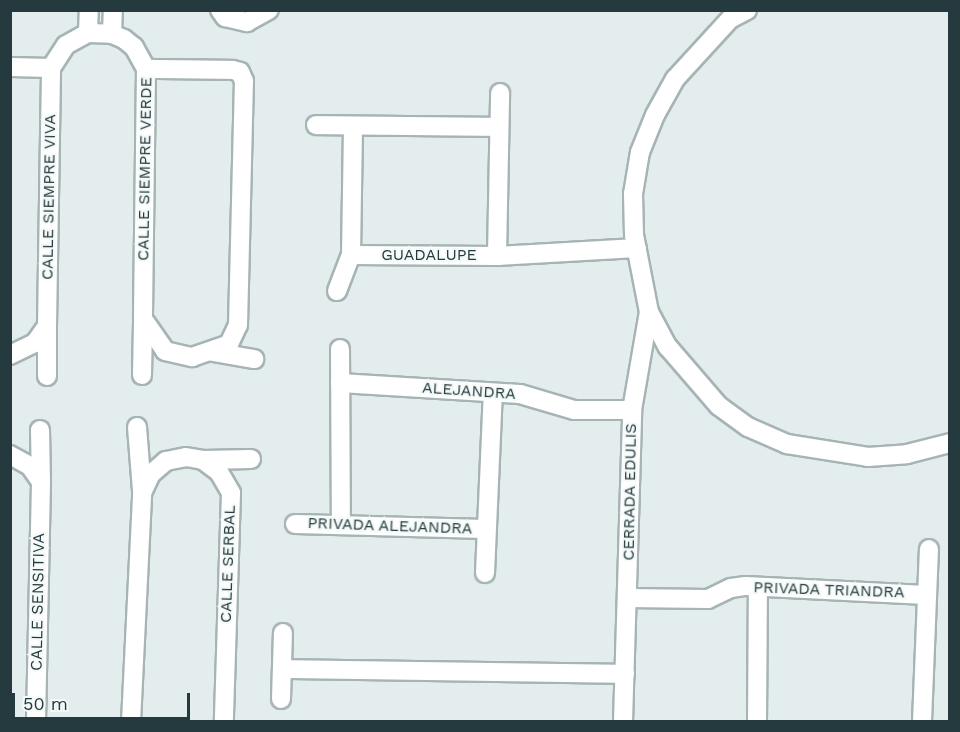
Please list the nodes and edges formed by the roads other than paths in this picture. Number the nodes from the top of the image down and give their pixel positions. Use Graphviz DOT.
graph roads {
  1 [pos="89,10"];
  2 [pos="113,10"];
  3 [pos="220,10"];
  4 [pos="268,10"];
  5 [pos="747,10"];
  6 [pos="100,33"];
  7 [pos="10,67"];
  8 [pos="51,68"];
  9 [pos="146,69"];
  10 [pos="500,93"];
  11 [pos="316,125"];
  12 [pos="353,126"];
  13 [pos="498,127"];
  14 [pos="637,248"];
  15 [pos="351,255"];
  16 [pos="497,256"];
  17 [pos="338,291"];
  18 [pos="649,312"];
  19 [pos="143,320"];
  20 [pos="47,326"];
  21 [pos="340,349"];
  22 [pos="213,352"];
  23 [pos="10,355"];
  24 [pos="254,359"];
  25 [pos="142,375"];
  26 [pos="47,376"];
  27 [pos="340,383"];
  28 [pos="493,393"];
  29 [pos="632,410"];
  30 [pos="137,426"];
  31 [pos="40,430"];
  32 [pos="950,443"];
  33 [pos="10,455"];
  34 [pos="251,459"];
  35 [pos="203,460"];
  36 [pos="40,482"];
  37 [pos="142,493"];
  38 [pos="295,524"];
  39 [pos="341,524"];
  40 [pos="486,529"];
  41 [pos="929,549"];
  42 [pos="485,573"];
  43 [pos="759,589"];
  44 [pos="926,595"];
  45 [pos="627,597"];
  46 [pos="283,633"];
  47 [pos="282,669"];
  48 [pos="625,674"];
  49 [pos="281,699"];
  50 [pos="36,722"];
  51 [pos="131,722"];
  52 [pos="224,722"];
  53 [pos="623,722"];
  54 [pos="757,722"];
  55 [pos="922,722"];
  1 -- 6 [label="street"];
  2 -- 6 [label="street"];
  3 -- 4 [label="street"];
  5 -- 14 [label="street"];
  6 -- 8 [label="street"];
  6 -- 9 [label="street, CALLE SIEMPRE VERDE"];
  7 -- 8 [label="street"];
  8 -- 20 [label="street, CALLE SIEMPRE VIVA"];
  9 -- 19 [label="street, CALLE SIEMPRE VERDE"];
  9 -- 22 [label="street"];
  10 -- 13 [label="street"];
  11 -- 12 [label="street"];
  12 -- 13 [label="street"];
  12 -- 15 [label="street"];
  13 -- 16 [label="street"];
  14 -- 16 [label="street, GUADALUPE"];
  14 -- 18 [label="street"];
  15 -- 16 [label="street, GUADALUPE"];
  15 -- 17 [label="street"];
  18 -- 29 [label="street, CERRADA EDULIS"];
  18 -- 32 [label="street"];
  19 -- 22 [label="street"];
  19 -- 25 [label="street, CALLE SIEMPRE VERDE"];
  20 -- 23 [label="street"];
  20 -- 26 [label="street, CALLE SIEMPRE VIVA"];
  21 -- 27 [label="street"];
  22 -- 24 [label="street"];
  27 -- 28 [label="street, ALEJANDRA"];
  27 -- 39 [label="street"];
  28 -- 29 [label="street, ALEJANDRA"];
  28 -- 40 [label="street"];
  29 -- 45 [label="street, CERRADA EDULIS"];
  30 -- 37 [label="street"];
  31 -- 36 [label="street, CALLE SENSITIVA"];
  33 -- 36 [label="street"];
  34 -- 35 [label="street"];
  35 -- 37 [label="street"];
  35 -- 52 [label="street, CALLE SERBAL"];
  36 -- 50 [label="street, CALLE SENSITIVA"];
  37 -- 51 [label="street"];
  38 -- 39 [label="street, PRIVADA ALEJANDRA"];
  39 -- 40 [label="street, PRIVADA ALEJANDRA"];
  40 -- 42 [label="street"];
  41 -- 44 [label="street"];
  43 -- 44 [label="street, PRIVADA TRIANDRA"];
  43 -- 45 [label="street, PRIVADA TRIANDRA"];
  43 -- 54 [label="street"];
  44 -- 55 [label="street"];
  45 -- 48 [label="street, CERRADA EDULIS"];
  46 -- 47 [label="street"];
  47 -- 48 [label="street"];
  47 -- 49 [label="street"];
  48 -- 53 [label="street, CERRADA EDULIS"];
}
